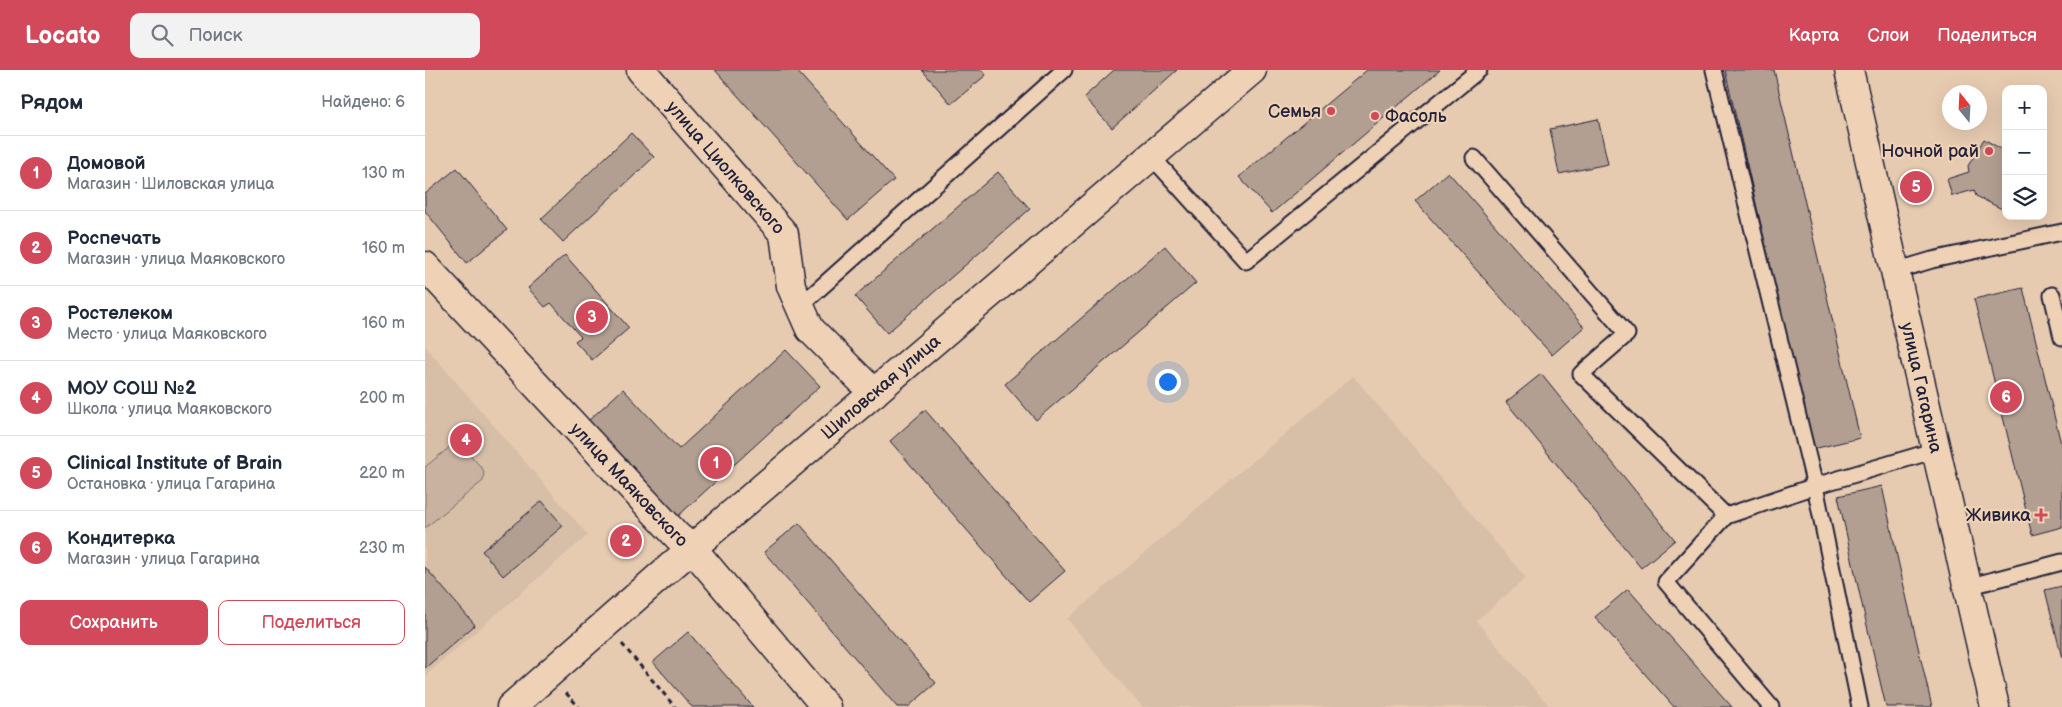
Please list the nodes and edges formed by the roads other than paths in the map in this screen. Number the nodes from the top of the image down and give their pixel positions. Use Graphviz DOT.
graph roads {
  1 [pos="641,70"];
  2 [pos="1063,70"];
  3 [pos="1252,70"];
  4 [pos="1479,70"];
  5 [pos="1714,70"];
  6 [pos="1849,70"];
  7 [pos="1152,157"];
  8 [pos="1474,158"];
  9 [pos="2062,232"];
  10 [pos="425,266"];
  11 [pos="1895,271"];
  12 [pos="2052,295"];
  13 [pos="800,306"];
  14 [pos="2062,338"];
  15 [pos="874,393"];
  16 [pos="1936,450"];
  17 [pos="1815,486"];
  18 [pos="1726,516"];
  19 [pos="692,548"];
  20 [pos="2062,562"];
  21 [pos="1967,587"];
  22 [pos="511,707"];
  23 [pos="826,707"];
  24 [pos="1771,707"];
  25 [pos="1860,707"];
  26 [pos="1995,707"];
  1 -- 13 [label="street, улица Циолковского"];
  2 -- 13 [label="lane"];
  3 -- 7 [label="street, Шиловская улица"];
  4 -- 7 [label="lane"];
  5 -- 17 [label="lane"];
  6 -- 11 [label="street, улица Гагарина"];
  7 -- 15 [label="street, Шиловская улица"];
  8 -- 18 [label="lane"];
  9 -- 11 [label="lane"];
  10 -- 19 [label="street, улица Маяковского"];
  11 -- 16 [label="street, улица Гагарина"];
  12 -- 14 [label="lane"];
  13 -- 15 [label="street, улица Циолковского"];
  15 -- 19 [label="street, Шиловская улица"];
  16 -- 17 [label="lane"];
  16 -- 21 [label="street, улица Гагарина"];
  17 -- 18 [label="lane"];
  17 -- 25 [label="lane"];
  18 -- 24 [label="lane"];
  19 -- 22 [label="street, Шиловская улица"];
  19 -- 23 [label="street, улица Маяковского"];
  20 -- 21 [label="lane"];
  21 -- 26 [label="street, улица Гагарина"];
}
